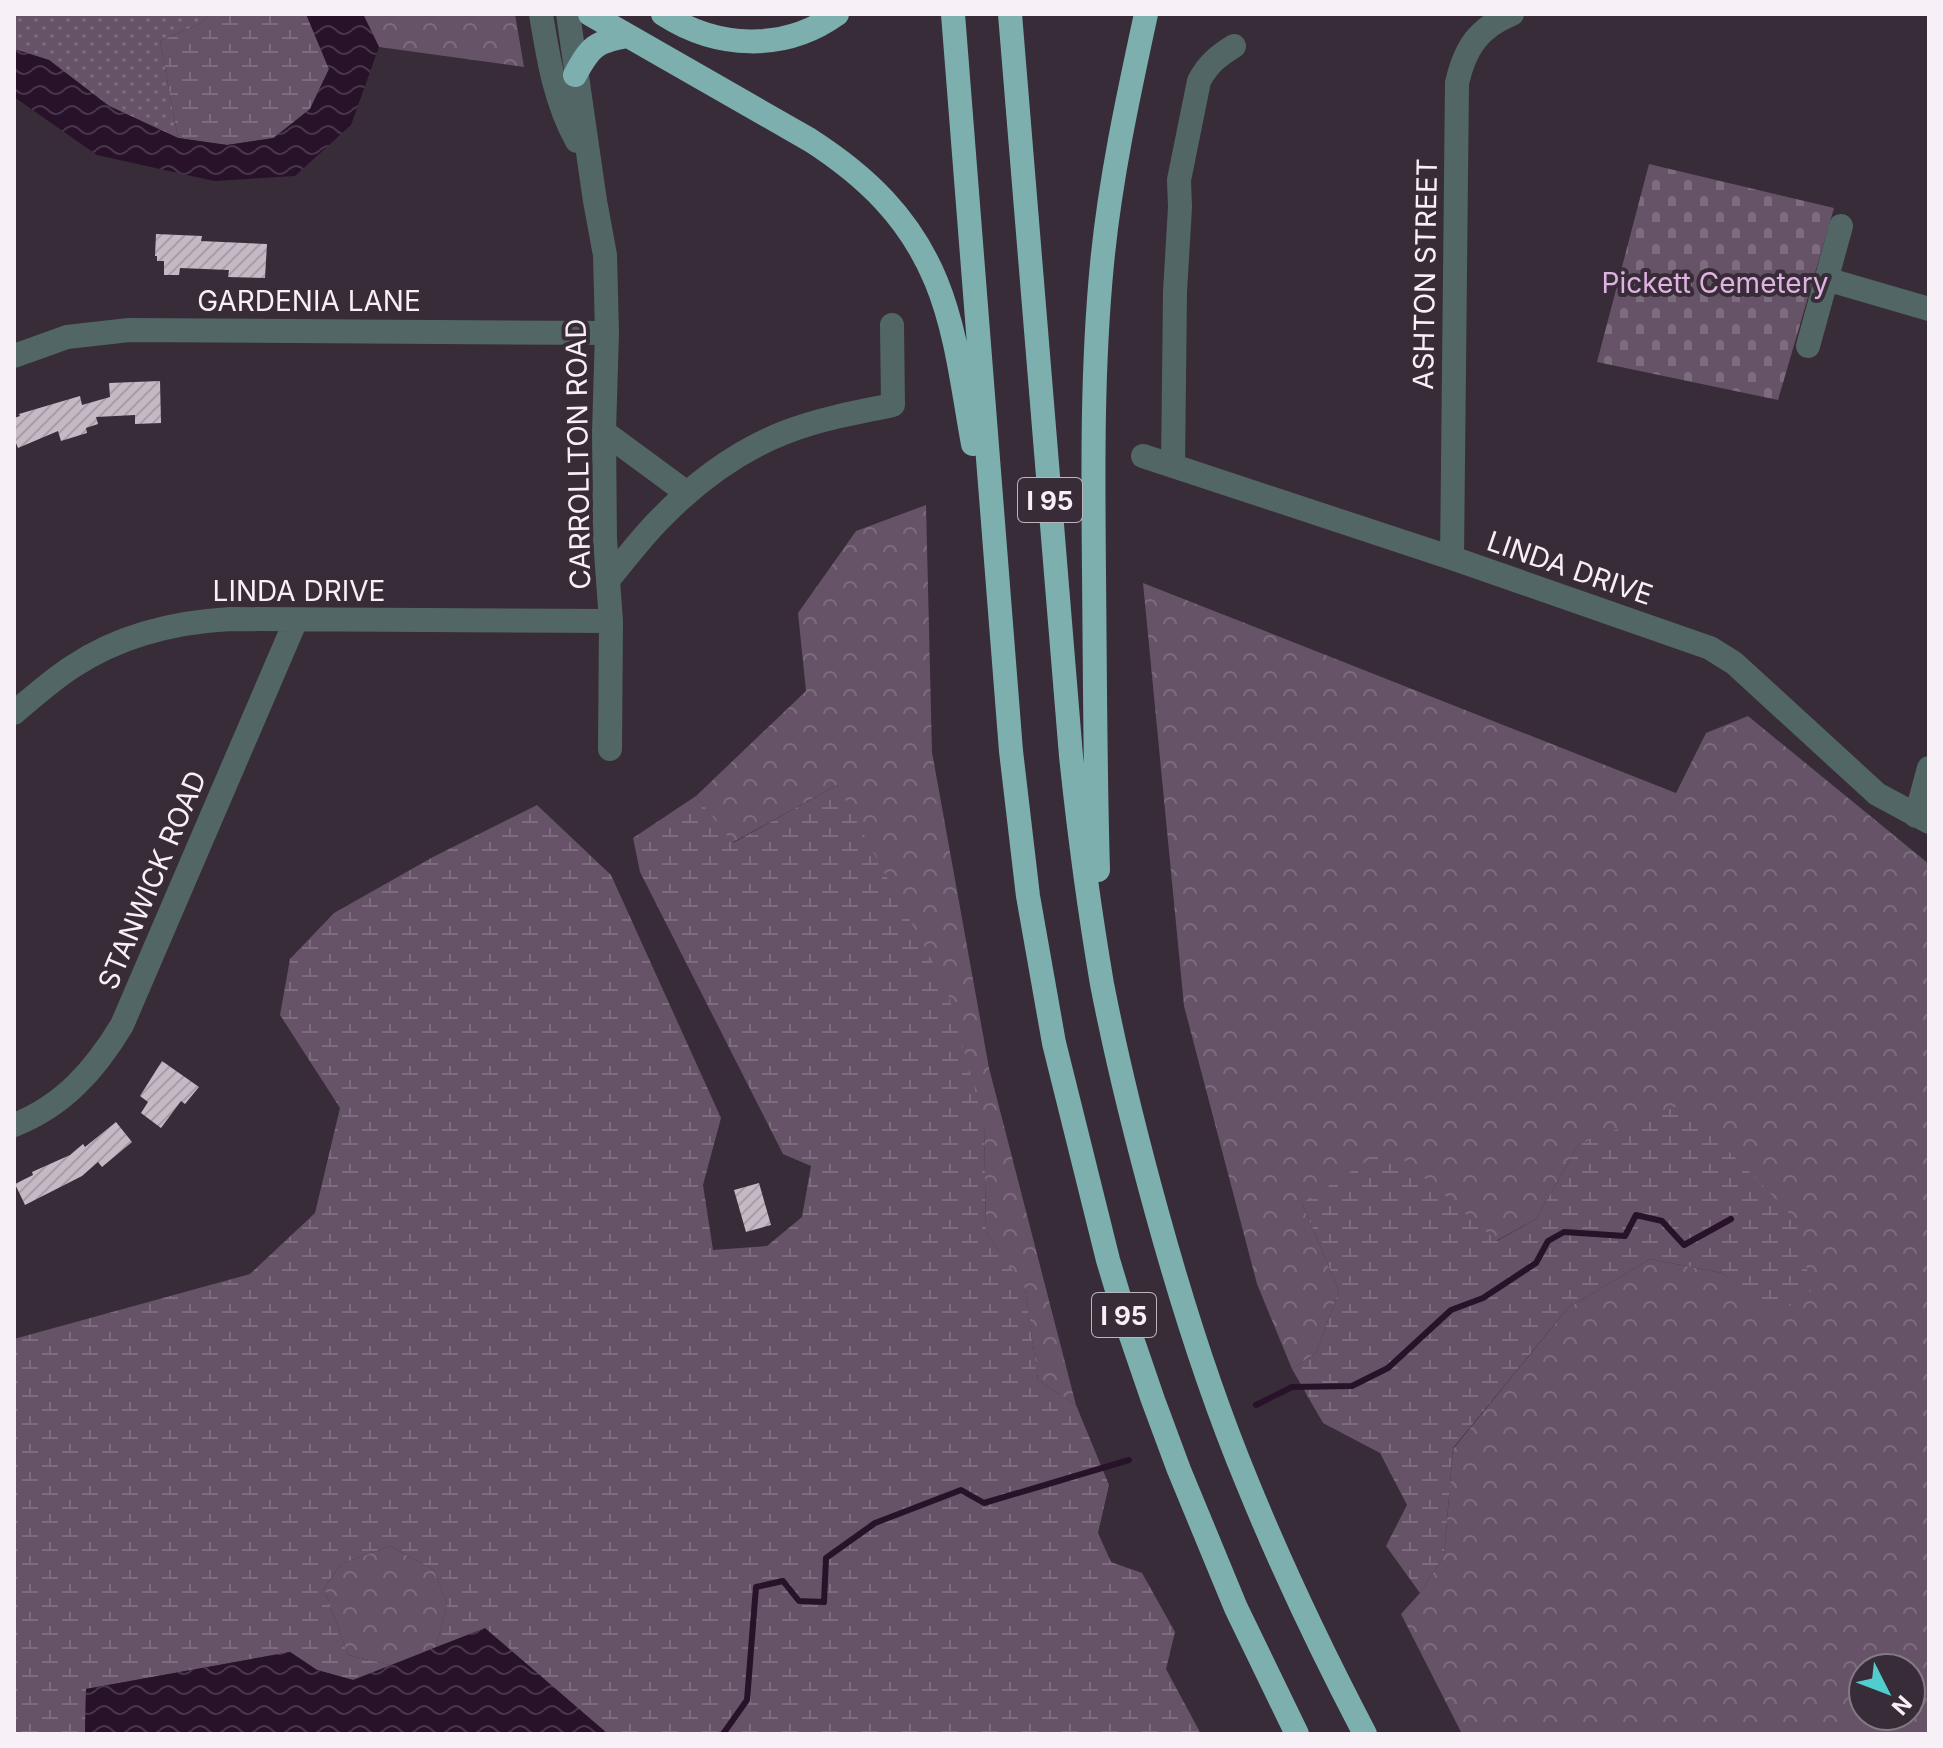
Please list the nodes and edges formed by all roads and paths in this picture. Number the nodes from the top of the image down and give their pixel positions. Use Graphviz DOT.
graph roads {
  1 [pos="541,14"];
  2 [pos="568,14"];
  3 [pos="590,14"];
  4 [pos="663,14"];
  5 [pos="837,14"];
  6 [pos="953,14"];
  7 [pos="1010,14"];
  8 [pos="1146,14"];
  9 [pos="1512,14"];
  10 [pos="628,36"];
  11 [pos="1234,46"];
  12 [pos="575,75"];
  13 [pos="589,160"];
  14 [pos="1841,226"];
  15 [pos="1826,279"];
  16 [pos="1929,309"];
  17 [pos="892,325"];
  18 [pos="607,333"];
  19 [pos="1808,346"];
  20 [pos="14,356"];
  21 [pos="604,432"];
  22 [pos="1143,456"];
  23 [pos="1173,466"];
  24 [pos="687,493"];
  25 [pos="1452,558"];
  26 [pos="997,574"];
  27 [pos="608,580"];
  28 [pos="296,620"];
  29 [pos="611,621"];
  30 [pos="14,713"];
  31 [pos="610,749"];
  32 [pos="1929,768"];
  33 [pos="1922,819"];
  34 [pos="1103,985"];
  35 [pos="14,1125"];
  36 [pos="1297,1734"];
  37 [pos="1365,1734"];
  1 -- 13 [label="street, CARROLLTON ROAD"];
  2 -- 12 [label="street, CARROLLTON ROAD"];
  3 -- 10 [label="highway"];
  4 -- 5 [label="highway"];
  6 -- 26 [label="highway, I 95"];
  7 -- 34 [label="highway, I 95"];
  8 -- 34 [label="highway"];
  9 -- 25 [label="street, ASHTON STREET"];
  10 -- 12 [label="highway"];
  10 -- 26 [label="highway"];
  11 -- 23 [label="street"];
  12 -- 13 [label="street, CARROLLTON ROAD"];
  13 -- 18 [label="street, CARROLLTON ROAD"];
  14 -- 15 [label="street"];
  15 -- 16 [label="street"];
  15 -- 19 [label="street"];
  17 -- 24 [label="street"];
  18 -- 20 [label="street, GARDENIA LANE"];
  18 -- 21 [label="street, CARROLLTON ROAD"];
  21 -- 24 [label="street"];
  21 -- 27 [label="street, CARROLLTON ROAD"];
  22 -- 23 [label="street, LINDA DRIVE"];
  23 -- 25 [label="street, LINDA DRIVE"];
  24 -- 27 [label="street"];
  25 -- 33 [label="street, LINDA DRIVE"];
  26 -- 36 [label="highway, I 95"];
  27 -- 29 [label="street, CARROLLTON ROAD"];
  28 -- 29 [label="street, LINDA DRIVE"];
  28 -- 30 [label="street, LINDA DRIVE"];
  28 -- 35 [label="street, STANWICK ROAD"];
  29 -- 31 [label="street, CARROLLTON ROAD"];
  32 -- 33 [label="street"];
  34 -- 37 [label="highway, I 95"];
}
